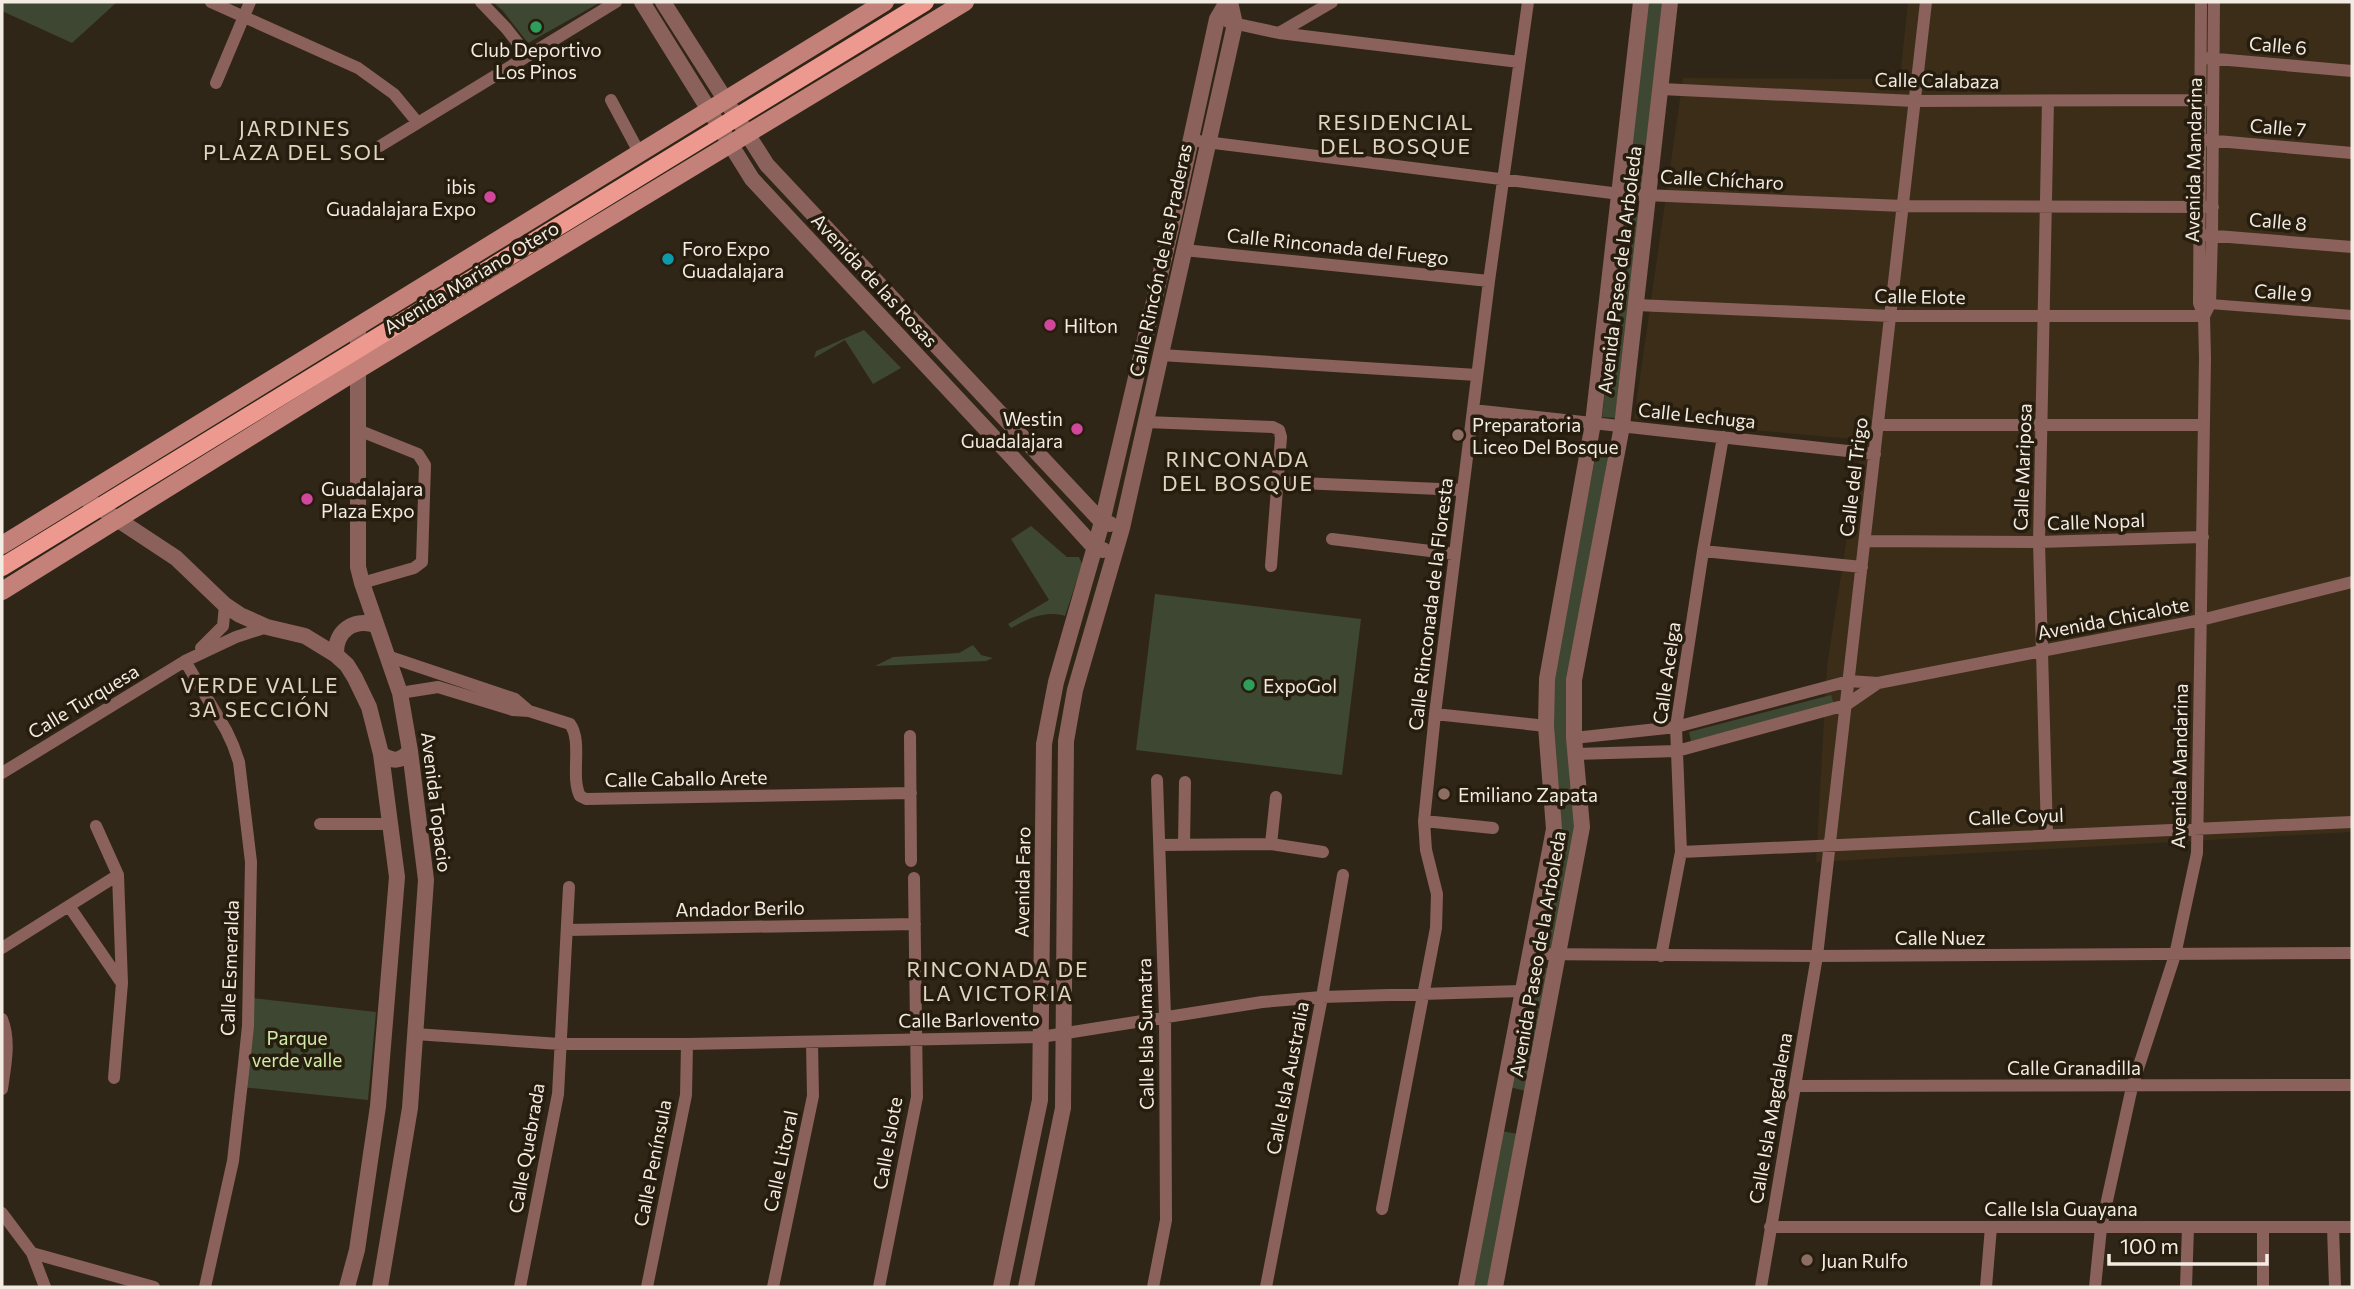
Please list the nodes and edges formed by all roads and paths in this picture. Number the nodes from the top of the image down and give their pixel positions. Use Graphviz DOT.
graph roads {
  1 [pos="211,2"];
  2 [pos="250,2"];
  3 [pos="481,2"];
  4 [pos="616,2"];
  5 [pos="642,2"];
  6 [pos="663,2"];
  7 [pos="885,2"];
  8 [pos="925,2"];
  9 [pos="965,2"];
  10 [pos="1228,2"];
  11 [pos="1332,2"];
  12 [pos="1528,2"];
  13 [pos="1641,2"];
  14 [pos="1670,2"];
  15 [pos="1926,2"];
  16 [pos="2201,2"];
  17 [pos="2214,2"];
  18 [pos="244,16"];
  19 [pos="1217,19"];
  20 [pos="1235,24"];
  21 [pos="1279,33"];
  22 [pos="528,56"];
  23 [pos="2200,58"];
  24 [pos="2214,59"];
  25 [pos="1519,62"];
  26 [pos="2352,71"];
  27 [pos="216,83"];
  28 [pos="1661,89"];
  29 [pos="611,100"];
  30 [pos="2206,100"];
  31 [pos="725,101"];
  32 [pos="1914,101"];
  33 [pos="2048,101"];
  34 [pos="709,112"];
  35 [pos="735,117"];
  36 [pos="418,123"];
  37 [pos="719,128"];
  38 [pos="746,134"];
  39 [pos="1190,140"];
  40 [pos="2206,140"];
  41 [pos="1208,142"];
  42 [pos="729,144"];
  43 [pos="380,146"];
  44 [pos="2352,153"];
  45 [pos="640,154"];
  46 [pos="1502,179"];
  47 [pos="1620,194"];
  48 [pos="1649,195"];
  49 [pos="1903,206"];
  50 [pos="2206,207"];
  51 [pos="2046,208"];
  52 [pos="2206,235"];
  53 [pos="2352,247"];
  54 [pos="1184,250"];
  55 [pos="1489,281"];
  56 [pos="1636,304"];
  57 [pos="2207,310"];
  58 [pos="2352,315"];
  59 [pos="1891,316"];
  60 [pos="2044,317"];
  61 [pos="358,326"];
  62 [pos="358,349"];
  63 [pos="1161,355"];
  64 [pos="359,369"];
  65 [pos="1477,375"];
  66 [pos="1473,410"];
  67 [pos="1146,422"];
  68 [pos="1593,423"];
  69 [pos="1879,425"];
  70 [pos="2043,425"];
  71 [pos="2204,425"];
  72 [pos="1622,426"];
  73 [pos="358,430"];
  74 [pos="1723,437"];
  75 [pos="1875,454"];
  76 [pos="1012,457"];
  77 [pos="1060,476"];
  78 [pos="1277,482"];
  79 [pos="1463,490"];
  80 [pos="82,496"];
  81 [pos="98,507"];
  82 [pos="116,520"];
  83 [pos="1102,522"];
  84 [pos="1122,528"];
  85 [pos="2203,537"];
  86 [pos="1332,539"];
  87 [pos="1865,541"];
  88 [pos="2039,542"];
  89 [pos="2,545"];
  90 [pos="1095,548"];
  91 [pos="1703,551"];
  92 [pos="1116,553"];
  93 [pos="1455,554"];
  94 [pos="1271,566"];
  95 [pos="2,567"];
  96 [pos="1862,567"];
  97 [pos="2352,582"];
  98 [pos="362,583"];
  99 [pos="2,591"];
  100 [pos="225,605"];
  101 [pos="2201,620"];
  102 [pos="376,625"];
  103 [pos="267,627"];
  104 [pos="2043,651"];
  105 [pos="336,655"];
  106 [pos="387,656"];
  107 [pos="185,661"];
  108 [pos="1849,681"];
  109 [pos="1878,683"];
  110 [pos="400,693"];
  111 [pos="1846,705"];
  112 [pos="529,711"];
  113 [pos="1435,714"];
  114 [pos="1546,726"];
  115 [pos="1676,727"];
  116 [pos="910,736"];
  117 [pos="1574,746"];
  118 [pos="410,751"];
  119 [pos="1677,751"];
  120 [pos="381,754"];
  121 [pos="2,773"];
  122 [pos="1157,780"];
  123 [pos="1185,782"];
  124 [pos="911,793"];
  125 [pos="1276,797"];
  126 [pos="1424,821"];
  127 [pos="2352,821"];
  128 [pos="320,824"];
  129 [pos="390,824"];
  130 [pos="96,826"];
  131 [pos="1493,828"];
  132 [pos="2199,828"];
  133 [pos="2047,834"];
  134 [pos="1831,843"];
  135 [pos="1271,844"];
  136 [pos="1159,845"];
  137 [pos="1184,845"];
  138 [pos="1323,852"];
  139 [pos="1681,852"];
  140 [pos="911,861"];
  141 [pos="118,875"];
  142 [pos="1343,875"];
  143 [pos="914,878"];
  144 [pos="569,887"];
  145 [pos="69,906"];
  146 [pos="915,924"];
  147 [pos="567,930"];
  148 [pos="2,948"];
  149 [pos="2352,953"];
  150 [pos="1529,954"];
  151 [pos="1558,955"];
  152 [pos="2175,955"];
  153 [pos="1661,956"];
  154 [pos="1817,956"];
  155 [pos="122,983"];
  156 [pos="1521,991"];
  157 [pos="1423,994"];
  158 [pos="1322,997"];
  159 [pos="1165,1017"];
  160 [pos="2,1019"];
  161 [pos="415,1034"];
  162 [pos="1064,1035"];
  163 [pos="1041,1037"];
  164 [pos="915,1040"];
  165 [pos="813,1042"];
  166 [pos="561,1044"];
  167 [pos="687,1044"];
  168 [pos="114,1079"];
  169 [pos="2352,1085"];
  170 [pos="1796,1086"];
  171 [pos="2132,1087"];
  172 [pos="2,1089"];
  173 [pos="1382,1209"];
  174 [pos="2,1213"];
  175 [pos="1770,1227"];
  176 [pos="1991,1227"];
  177 [pos="2188,1227"];
  178 [pos="2263,1227"];
  179 [pos="2333,1227"];
  180 [pos="2352,1227"];
  181 [pos="2101,1228"];
  182 [pos="32,1253"];
  183 [pos="45,1287"];
  184 [pos="154,1287"];
  185 [pos="205,1287"];
  186 [pos="346,1287"];
  187 [pos="380,1287"];
  188 [pos="520,1287"];
  189 [pos="647,1287"];
  190 [pos="773,1287"];
  191 [pos="879,1287"];
  192 [pos="1001,1287"];
  193 [pos="1026,1287"];
  194 [pos="1153,1287"];
  195 [pos="1266,1287"];
  196 [pos="1466,1287"];
  197 [pos="1495,1287"];
  198 [pos="1761,1287"];
  199 [pos="1986,1287"];
  200 [pos="2095,1287"];
  201 [pos="2186,1287"];
  202 [pos="2263,1287"];
  203 [pos="2335,1287"];
  1 -- 18 [label="street"];
  2 -- 18 [label="street"];
  3 -- 22 [label="street"];
  4 -- 22 [label="street"];
  5 -- 34 [label="street, Avenida de las Rosas"];
  6 -- 31 [label="street, Avenida de las Rosas"];
  7 -- 31 [label="main road, Avenida Mariano Otero"];
  8 -- 35 [label="main road, Avenida Mariano Otero"];
  9 -- 38 [label="main road, Avenida Mariano Otero"];
  10 -- 19 [label="street, Calle Rincón de las Praderas"];
  10 -- 20 [label="street, Calle Rincón de las Praderas"];
  11 -- 21 [label="street"];
  12 -- 25 [label="street, Calle Rinconada de la Floresta"];
  13 -- 47 [label="street, Avenida Paseo de la Arboleda"];
  14 -- 28 [label="street, Avenida Paseo de la Arboleda"];
  15 -- 32 [label="street, Calle del Trigo"];
  16 -- 23 [label="street, Avenida Mandarina"];
  17 -- 24 [label="street, Avenida Mandarina"];
  18 -- 27 [label="street"];
  18 -- 36 [label="street"];
  19 -- 20 [label="street"];
  19 -- 39 [label="street, Calle Rincón de las Praderas"];
  20 -- 21 [label="street"];
  20 -- 41 [label="street, Calle Rincón de las Praderas"];
  21 -- 25 [label="street"];
  22 -- 36 [label="street"];
  23 -- 24 [label="street, Calle 6"];
  23 -- 30 [label="street, Avenida Mandarina"];
  24 -- 26 [label="street, Calle 6"];
  24 -- 30 [label="street, Avenida Mandarina"];
  25 -- 46 [label="street, Calle Rinconada de la Floresta"];
  28 -- 32 [label="street, Calle Calabaza"];
  28 -- 48 [label="street, Avenida Paseo de la Arboleda"];
  29 -- 45 [label="street"];
  30 -- 33 [label="street, Calle Calabaza"];
  30 -- 40 [label="street, Avenida Mandarina"];
  31 -- 34 [label="main road, Avenida Mariano Otero"];
  31 -- 35 [label="street, Avenida de las Rosas"];
  32 -- 33 [label="street, Calle Calabaza"];
  32 -- 49 [label="street, Calle del Trigo"];
  33 -- 51 [label="street, Calle Mariposa"];
  34 -- 37 [label="street, Avenida de las Rosas"];
  34 -- 45 [label="main road, Avenida Mariano Otero"];
  35 -- 37 [label="main road, Avenida Mariano Otero"];
  35 -- 38 [label="street, Avenida de las Rosas"];
  36 -- 43 [label="street"];
  37 -- 42 [label="street, Avenida de las Rosas"];
  37 -- 62 [label="main road, Avenida Mariano Otero"];
  38 -- 42 [label="main road, Avenida Mariano Otero"];
  38 -- 77 [label="street, Avenida de las Rosas"];
  39 -- 41 [label="street, Calle Chícharo"];
  39 -- 83 [label="street, Calle Rincón de las Praderas"];
  40 -- 44 [label="street, Calle 7"];
  40 -- 50 [label="street, Avenida Mandarina"];
  41 -- 46 [label="street, Calle Chícharo"];
  41 -- 54 [label="street, Calle Rincón de las Praderas"];
  42 -- 64 [label="main road, Avenida Mariano Otero"];
  42 -- 76 [label="street, Avenida de las Rosas"];
  45 -- 61 [label="main road, Avenida Mariano Otero"];
  46 -- 47 [label="street, Calle Chícharo"];
  46 -- 55 [label="street, Calle Rinconada de la Floresta"];
  47 -- 48 [label="street, Calle Chícharo"];
  47 -- 68 [label="street, Avenida Paseo de la Arboleda"];
  48 -- 49 [label="street, Calle Chícharo"];
  48 -- 56 [label="street, Avenida Paseo de la Arboleda"];
  49 -- 51 [label="street, Calle Chícharo"];
  49 -- 59 [label="street, Calle del Trigo"];
  50 -- 51 [label="street, Calle Chícharo"];
  50 -- 52 [label="street, Avenida Mandarina"];
  51 -- 60 [label="street, Calle Mariposa"];
  52 -- 53 [label="street, Calle 8"];
  52 -- 57 [label="street, Avenida Mandarina"];
  54 -- 55 [label="street, Calle Rinconada del Fuego"];
  54 -- 63 [label="street, Calle Rincón de las Praderas"];
  55 -- 65 [label="street, Calle Rinconada de la Floresta"];
  56 -- 59 [label="street, Calle Elote"];
  56 -- 72 [label="street, Avenida Paseo de la Arboleda"];
  57 -- 58 [label="street, Calle 9"];
  57 -- 60 [label="street, Calle Elote"];
  57 -- 71 [label="street, Avenida Mandarina"];
  59 -- 60 [label="street, Calle Elote"];
  59 -- 69 [label="street, Calle del Trigo"];
  60 -- 70 [label="street, Calle Mariposa"];
  61 -- 62 [label="street, Avenida Topacio"];
  61 -- 80 [label="main road, Avenida Mariano Otero"];
  62 -- 64 [label="street, Avenida Topacio"];
  62 -- 81 [label="main road, Avenida Mariano Otero"];
  63 -- 65 [label="street"];
  63 -- 67 [label="street, Calle Rincón de las Praderas"];
  64 -- 73 [label="street, Avenida Topacio"];
  64 -- 82 [label="main road, Avenida Mariano Otero"];
  65 -- 66 [label="street, Calle Rinconada de la Floresta"];
  66 -- 68 [label="street, Calle Lechuga"];
  66 -- 79 [label="street, Calle Rinconada de la Floresta"];
  67 -- 78 [label="street"];
  67 -- 84 [label="street, Calle Rincón de las Praderas"];
  68 -- 72 [label="street, Calle Lechuga"];
  68 -- 114 [label="street, Avenida Paseo de la Arboleda"];
  69 -- 70 [label="street"];
  69 -- 75 [label="street, Calle del Trigo"];
  70 -- 71 [label="street"];
  70 -- 88 [label="street, Calle Mariposa"];
  71 -- 85 [label="street, Avenida Mandarina"];
  72 -- 74 [label="street, Calle Lechuga"];
  72 -- 117 [label="street, Avenida Paseo de la Arboleda"];
  73 -- 98 [label="street, Avenida Topacio"];
  73 -- 98 [label="street"];
  74 -- 75 [label="street, Calle Lechuga"];
  74 -- 91 [label="street, Calle Acelga"];
  75 -- 87 [label="street, Calle del Trigo"];
  76 -- 77 [label="street"];
  76 -- 90 [label="street, Avenida de las Rosas"];
  77 -- 83 [label="street, Avenida de las Rosas"];
  78 -- 79 [label="street"];
  78 -- 94 [label="street"];
  79 -- 93 [label="street, Calle Rinconada de la Floresta"];
  80 -- 81 [label="street"];
  80 -- 89 [label="main road, Avenida Mariano Otero"];
  81 -- 82 [label="street"];
  81 -- 95 [label="main road, Avenida Mariano Otero"];
  82 -- 99 [label="main road, Avenida Mariano Otero"];
  82 -- 100 [label="street"];
  83 -- 84 [label="street"];
  83 -- 90 [label="street, Avenida Faro"];
  84 -- 92 [label="street"];
  85 -- 88 [label="street, Calle Nopal"];
  85 -- 101 [label="street, Avenida Mandarina"];
  86 -- 93 [label="street"];
  87 -- 88 [label="street, Calle Nopal"];
  87 -- 96 [label="street, Calle del Trigo"];
  88 -- 104 [label="street, Calle Mariposa"];
  90 -- 92 [label="street"];
  90 -- 163 [label="street, Avenida Faro"];
  91 -- 96 [label="street"];
  91 -- 115 [label="street, Calle Acelga"];
  92 -- 162 [label="street"];
  93 -- 113 [label="street, Calle Rinconada de la Floresta"];
  96 -- 108 [label="street, Calle del Trigo"];
  97 -- 101 [label="street, Avenida Chicalote"];
  98 -- 102 [label="street, Avenida Topacio"];
  100 -- 103 [label="street"];
  100 -- 107 [label="street, Calle Turquesa"];
  101 -- 104 [label="street, Avenida Chicalote"];
  101 -- 132 [label="street, Avenida Mandarina"];
  102 -- 105 [label="street"];
  102 -- 106 [label="street, Avenida Topacio"];
  103 -- 105 [label="street"];
  103 -- 107 [label="street, Calle Turquesa"];
  104 -- 109 [label="street, Avenida Chicalote"];
  104 -- 133 [label="street, Calle Mariposa"];
  105 -- 120 [label="street"];
  106 -- 110 [label="street, Avenida Topacio"];
  106 -- 112 [label="street, Calle Caballo Arete"];
  107 -- 121 [label="street, Calle Turquesa"];
  107 -- 185 [label="street, Calle Esmeralda"];
  108 -- 109 [label="street, Avenida Chicalote"];
  108 -- 111 [label="street, Calle del Trigo"];
  108 -- 115 [label="street, Avenida Chicalote"];
  109 -- 111 [label="street, Avenida Chicalote"];
  110 -- 112 [label="street, Calle Caballo Arete"];
  110 -- 118 [label="street, Avenida Topacio"];
  111 -- 119 [label="street, Avenida Chicalote"];
  111 -- 134 [label="street, Calle del Trigo"];
  112 -- 124 [label="street, Calle Caballo Arete"];
  113 -- 114 [label="street"];
  113 -- 126 [label="street, Calle Rinconada de la Floresta"];
  114 -- 150 [label="street, Avenida Paseo de la Arboleda"];
  115 -- 117 [label="street, Avenida Chicalote"];
  115 -- 119 [label="street, Calle Acelga"];
  116 -- 124 [label="street"];
  117 -- 119 [label="street, Avenida Chicalote"];
  117 -- 151 [label="street, Avenida Paseo de la Arboleda"];
  118 -- 120 [label="street"];
  118 -- 161 [label="street, Avenida Topacio"];
  119 -- 139 [label="street, Calle Acelga"];
  120 -- 129 [label="street"];
  122 -- 136 [label="street, Calle Isla Sumatra"];
  123 -- 137 [label="street"];
  124 -- 140 [label="street"];
  125 -- 135 [label="street"];
  126 -- 131 [label="street"];
  126 -- 157 [label="street, Calle Rinconada de la Floresta"];
  127 -- 132 [label="street, Calle Coyul"];
  128 -- 129 [label="street"];
  129 -- 186 [label="street"];
  130 -- 141 [label="street"];
  132 -- 133 [label="street, Calle Coyul"];
  132 -- 152 [label="street, Avenida Mandarina"];
  133 -- 134 [label="street, Calle Coyul"];
  134 -- 139 [label="street, Calle Coyul"];
  134 -- 154 [label="street, Calle del Trigo"];
  135 -- 137 [label="street"];
  135 -- 138 [label="street"];
  136 -- 137 [label="street"];
  136 -- 159 [label="street, Calle Isla Sumatra"];
  139 -- 153 [label="street, Calle Acelga"];
  141 -- 145 [label="street"];
  141 -- 155 [label="street"];
  142 -- 158 [label="street, Calle Isla Australia"];
  143 -- 146 [label="street, Calle Islote"];
  144 -- 147 [label="street, Calle Quebrada"];
  145 -- 148 [label="street"];
  145 -- 155 [label="street"];
  146 -- 147 [label="street, Andador Berilo"];
  146 -- 164 [label="street, Calle Islote"];
  147 -- 166 [label="street, Calle Quebrada"];
  149 -- 152 [label="street, Calle Nuez"];
  150 -- 151 [label="street, Calle Nuez"];
  150 -- 156 [label="street, Avenida Paseo de la Arboleda"];
  151 -- 153 [label="street, Calle Nuez"];
  151 -- 197 [label="street, Avenida Paseo de la Arboleda"];
  152 -- 154 [label="street, Calle Nuez"];
  152 -- 171 [label="street, Avenida Mandarina"];
  153 -- 154 [label="street, Calle Nuez"];
  154 -- 170 [label="street, Calle Isla Magdalena"];
  155 -- 168 [label="street"];
  156 -- 157 [label="street, Calle Barlovento"];
  156 -- 196 [label="street, Avenida Paseo de la Arboleda"];
  157 -- 158 [label="street, Calle Barlovento"];
  157 -- 173 [label="street, Calle Rinconada de la Floresta"];
  158 -- 159 [label="street, Calle Barlovento"];
  158 -- 195 [label="street, Calle Isla Australia"];
  159 -- 162 [label="street, Calle Barlovento"];
  159 -- 194 [label="street, Calle Isla Sumatra"];
  160 -- 172 [label="street"];
  161 -- 166 [label="street, Calle Barlovento"];
  161 -- 187 [label="street, Avenida Topacio"];
  162 -- 163 [label="street, Calle Barlovento"];
  162 -- 193 [label="street"];
  163 -- 164 [label="street, Calle Barlovento"];
  163 -- 192 [label="street, Avenida Faro"];
  164 -- 165 [label="street, Calle Barlovento"];
  164 -- 191 [label="street, Calle Islote"];
  165 -- 167 [label="street, Calle Barlovento"];
  165 -- 190 [label="street, Calle Litoral"];
  166 -- 167 [label="street, Calle Barlovento"];
  166 -- 188 [label="street, Calle Quebrada"];
  167 -- 189 [label="street, Calle Península"];
  169 -- 171 [label="street, Calle Granadilla"];
  170 -- 171 [label="street, Calle Granadilla"];
  170 -- 175 [label="street, Calle Isla Magdalena"];
  171 -- 181 [label="street, Avenida Mandarina"];
  174 -- 182 [label="street"];
  175 -- 176 [label="street, Calle Isla Guayana"];
  175 -- 198 [label="street, Calle Isla Magdalena"];
  176 -- 181 [label="street, Calle Isla Guayana"];
  176 -- 199 [label="street"];
  177 -- 178 [label="street, Calle Isla Guayana"];
  177 -- 181 [label="street, Calle Isla Guayana"];
  177 -- 201 [label="street"];
  178 -- 179 [label="street, Calle Isla Guayana"];
  178 -- 202 [label="street"];
  179 -- 180 [label="street, Calle Isla Guayana"];
  179 -- 203 [label="street"];
  181 -- 200 [label="street, Avenida Mandarina"];
  182 -- 183 [label="street"];
  182 -- 184 [label="street"];
}
